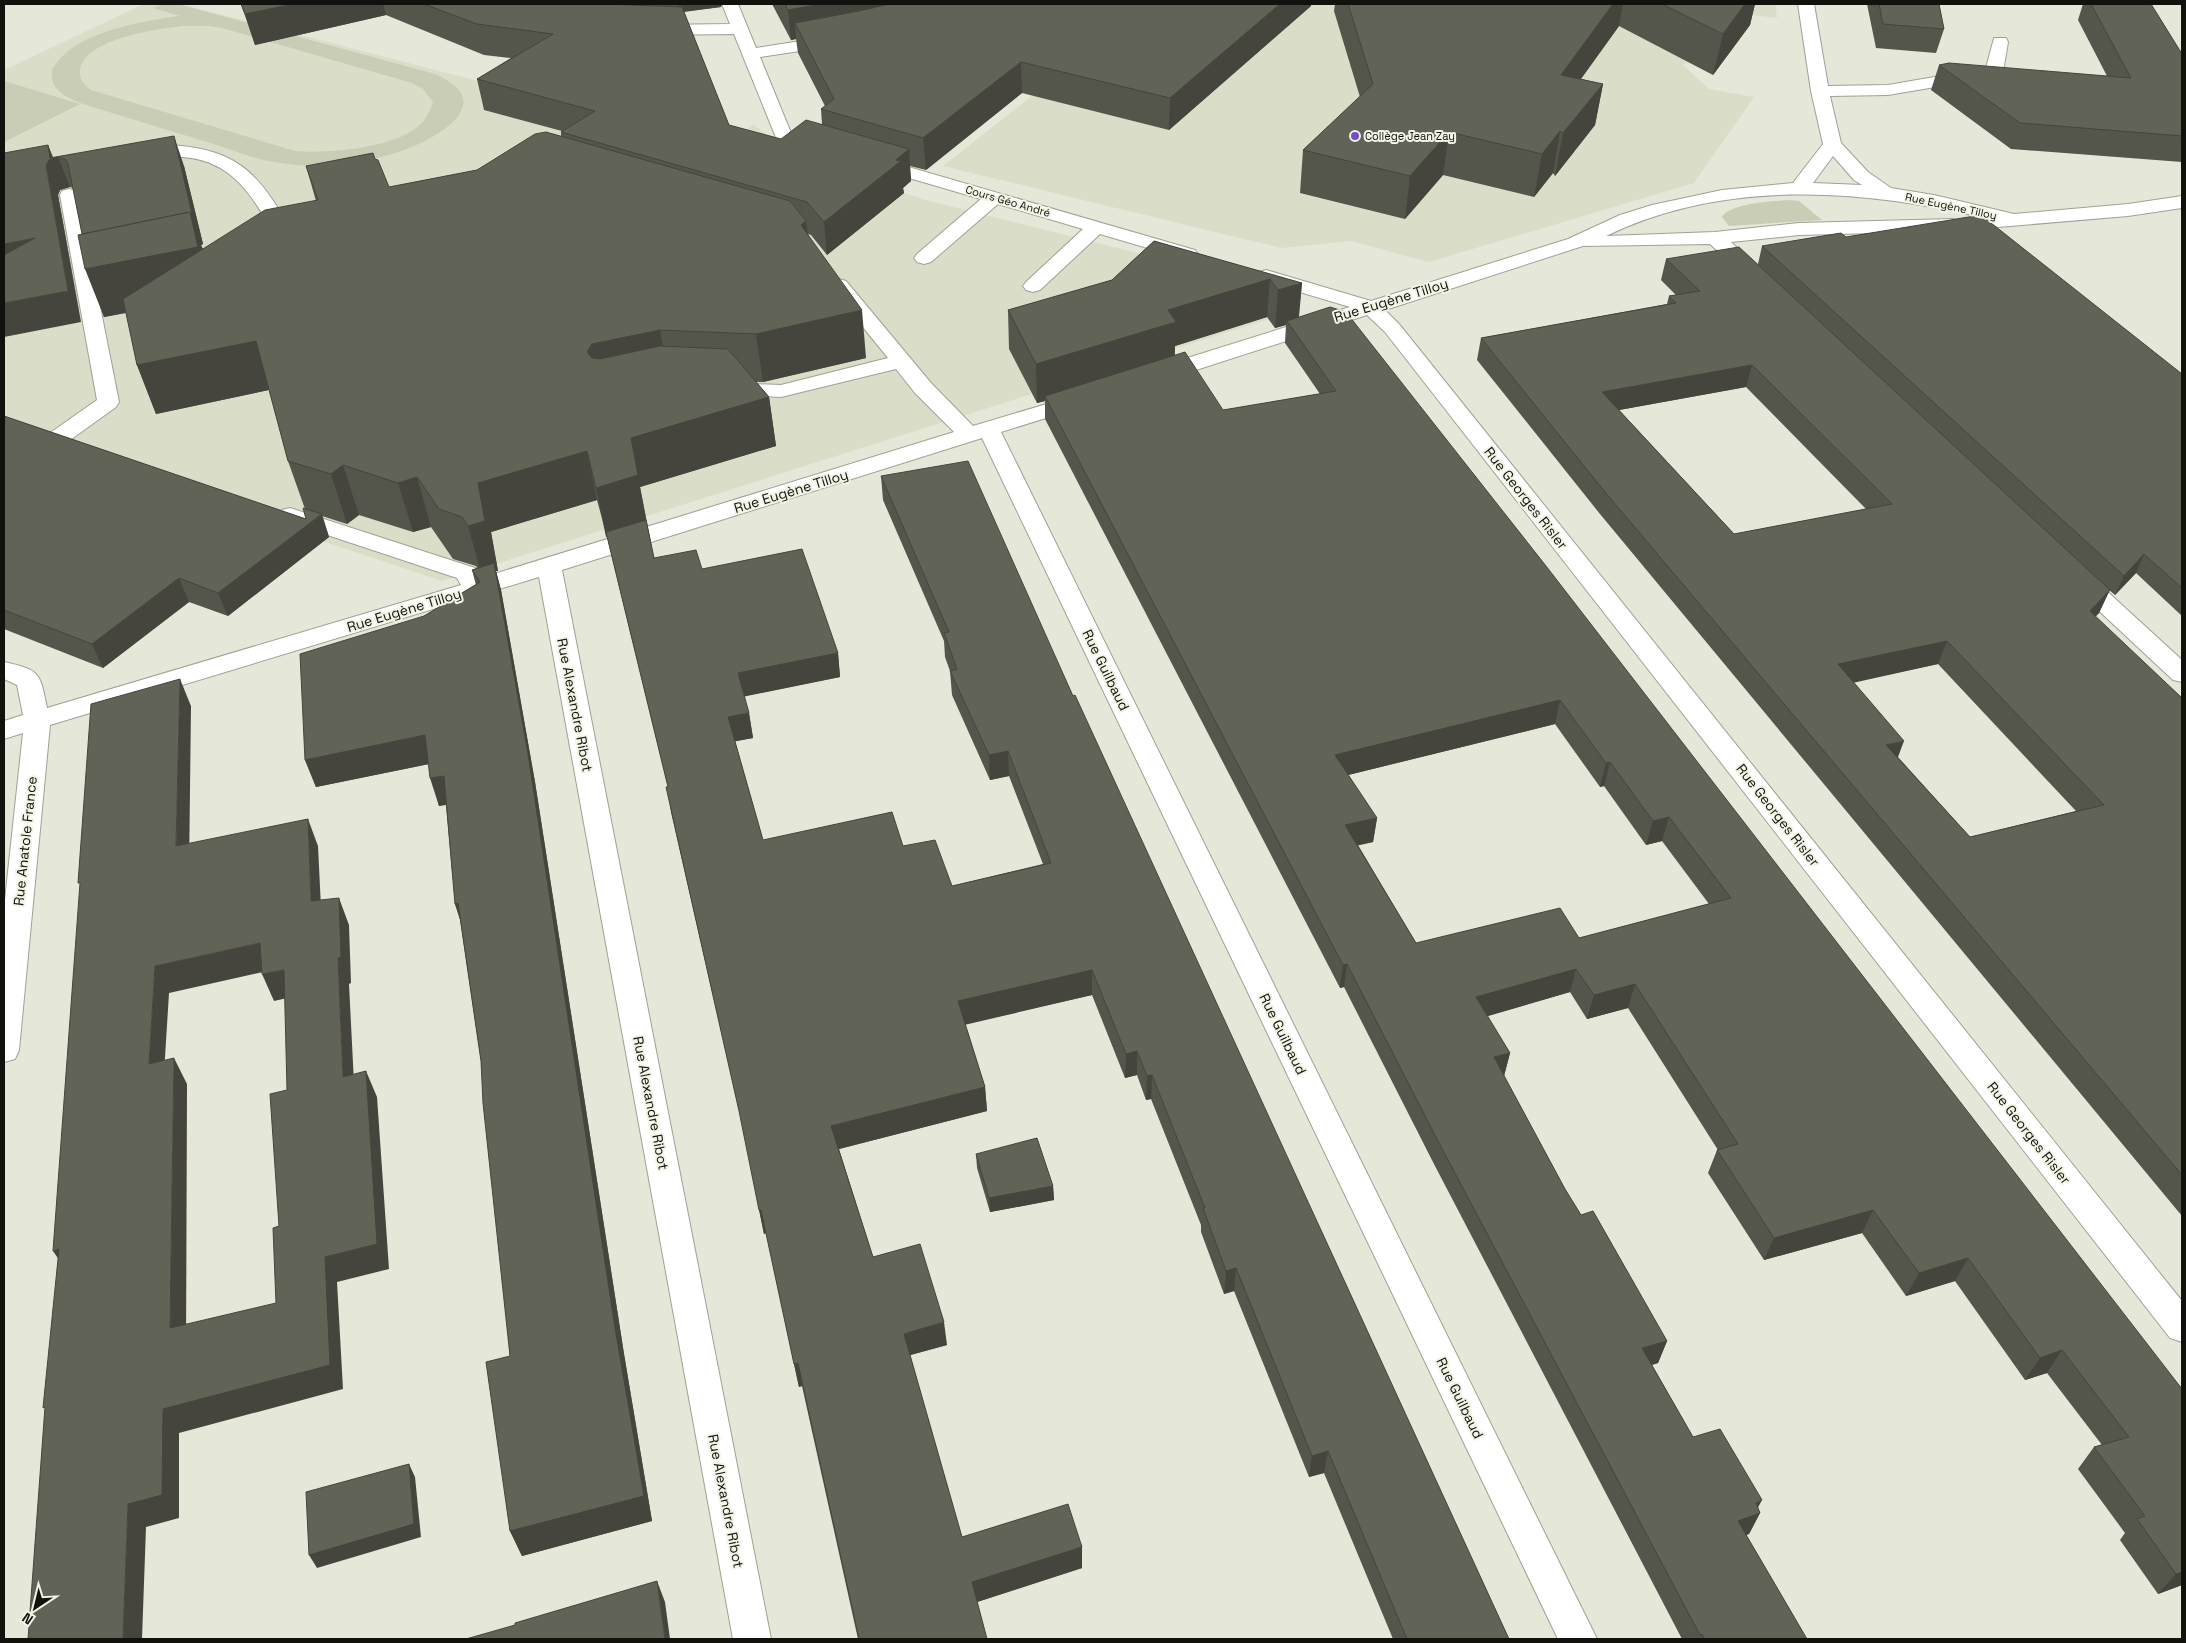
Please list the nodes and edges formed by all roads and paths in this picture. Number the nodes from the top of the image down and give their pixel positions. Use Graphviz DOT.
graph roads {
  1 [pos="730,4"];
  2 [pos="1806,4"];
  3 [pos="638,29"];
  4 [pos="740,29"];
  5 [pos="844,39"];
  6 [pos="2000,42"];
  7 [pos="750,54"];
  8 [pos="1820,91"];
  9 [pos="1832,144"];
  10 [pos="838,152"];
  11 [pos="121,154"];
  12 [pos="857,157"];
  13 [pos="1798,189"];
  14 [pos="1886,193"];
  15 [pos="69,195"];
  16 [pos="995,197"];
  17 [pos="1705,198"];
  18 [pos="2182,202"];
  19 [pos="2128,210"];
  20 [pos="2182,218"];
  21 [pos="2016,220"];
  22 [pos="1861,226"];
  23 [pos="1097,227"];
  24 [pos="1839,228"];
  25 [pos="1715,238"];
  26 [pos="256,241"];
  27 [pos="1575,243"];
  28 [pos="924,258"];
  29 [pos="1208,260"];
  30 [pos="1246,270"];
  31 [pos="827,271"];
  32 [pos="1033,286"];
  33 [pos="1766,286"];
  34 [pos="1370,306"];
  35 [pos="901,361"];
  36 [pos="1132,383"];
  37 [pos="706,388"];
  38 [pos="1104,392"];
  39 [pos="979,432"];
  40 [pos="86,448"];
  41 [pos="274,510"];
  42 [pos="2065,565"];
  43 [pos="549,566"];
  44 [pos="476,588"];
  45 [pos="4,670"];
  46 [pos="2182,674"];
  47 [pos="37,721"];
  48 [pos="4,730"];
  49 [pos="4,1050"];
  50 [pos="2182,1327"];
  51 [pos="752,1639"];
  52 [pos="1578,1639"];
  1 -- 4 [label="street"];
  2 -- 8 [label="street"];
  3 -- 4 [label="street"];
  4 -- 7 [label="street"];
  5 -- 7 [label="street"];
  6 -- 8 [label="street"];
  7 -- 10 [label="street"];
  8 -- 9 [label="street"];
  9 -- 13 [label="street"];
  9 -- 14 [label="street"];
  11 -- 26 [label="street"];
  12 -- 16 [label="street, Cours Géo André"];
  13 -- 14 [label="street, Rue Eugène Tilloy"];
  13 -- 17 [label="street, Rue Eugène Tilloy"];
  13 -- 24 [label="street"];
  14 -- 21 [label="street, Rue Eugène Tilloy"];
  14 -- 22 [label="street, Rue Eugène Tilloy"];
  15 -- 40 [label="street"];
  16 -- 23 [label="street, Cours Géo André"];
  16 -- 28 [label="street"];
  17 -- 25 [label="street"];
  17 -- 27 [label="street, Rue Eugène Tilloy"];
  18 -- 19 [label="street, Rue Eugène Tilloy"];
  19 -- 20 [label="street, Rue Eugène Tilloy"];
  19 -- 21 [label="street, Rue Eugène Tilloy"];
  21 -- 22 [label="street, Rue Eugène Tilloy"];
  22 -- 24 [label="street, Rue Eugène Tilloy"];
  23 -- 29 [label="street, Cours Géo André"];
  23 -- 32 [label="street"];
  24 -- 25 [label="street, Rue Eugène Tilloy"];
  25 -- 27 [label="street, Rue Eugène Tilloy"];
  25 -- 33 [label="street"];
  27 -- 34 [label="street, Rue Eugène Tilloy"];
  30 -- 34 [label="street"];
  31 -- 35 [label="street, Rue Guilbaud"];
  34 -- 36 [label="street, Rue Eugène Tilloy"];
  34 -- 50 [label="street, Rue Georges Risler"];
  35 -- 37 [label="street"];
  35 -- 39 [label="street, Rue Guilbaud"];
  38 -- 39 [label="street, Rue Eugène Tilloy"];
  39 -- 43 [label="street, Rue Eugène Tilloy"];
  39 -- 52 [label="street, Rue Guilbaud"];
  41 -- 44 [label="street"];
  42 -- 46 [label="street"];
  43 -- 44 [label="street, Rue Eugène Tilloy"];
  43 -- 51 [label="street, Rue Alexandre Ribot"];
  44 -- 47 [label="street, Rue Eugène Tilloy"];
  45 -- 47 [label="street, Rue Anatole France"];
  47 -- 48 [label="street, Rue Eugène Tilloy"];
  47 -- 49 [label="street, Rue Anatole France"];
}
